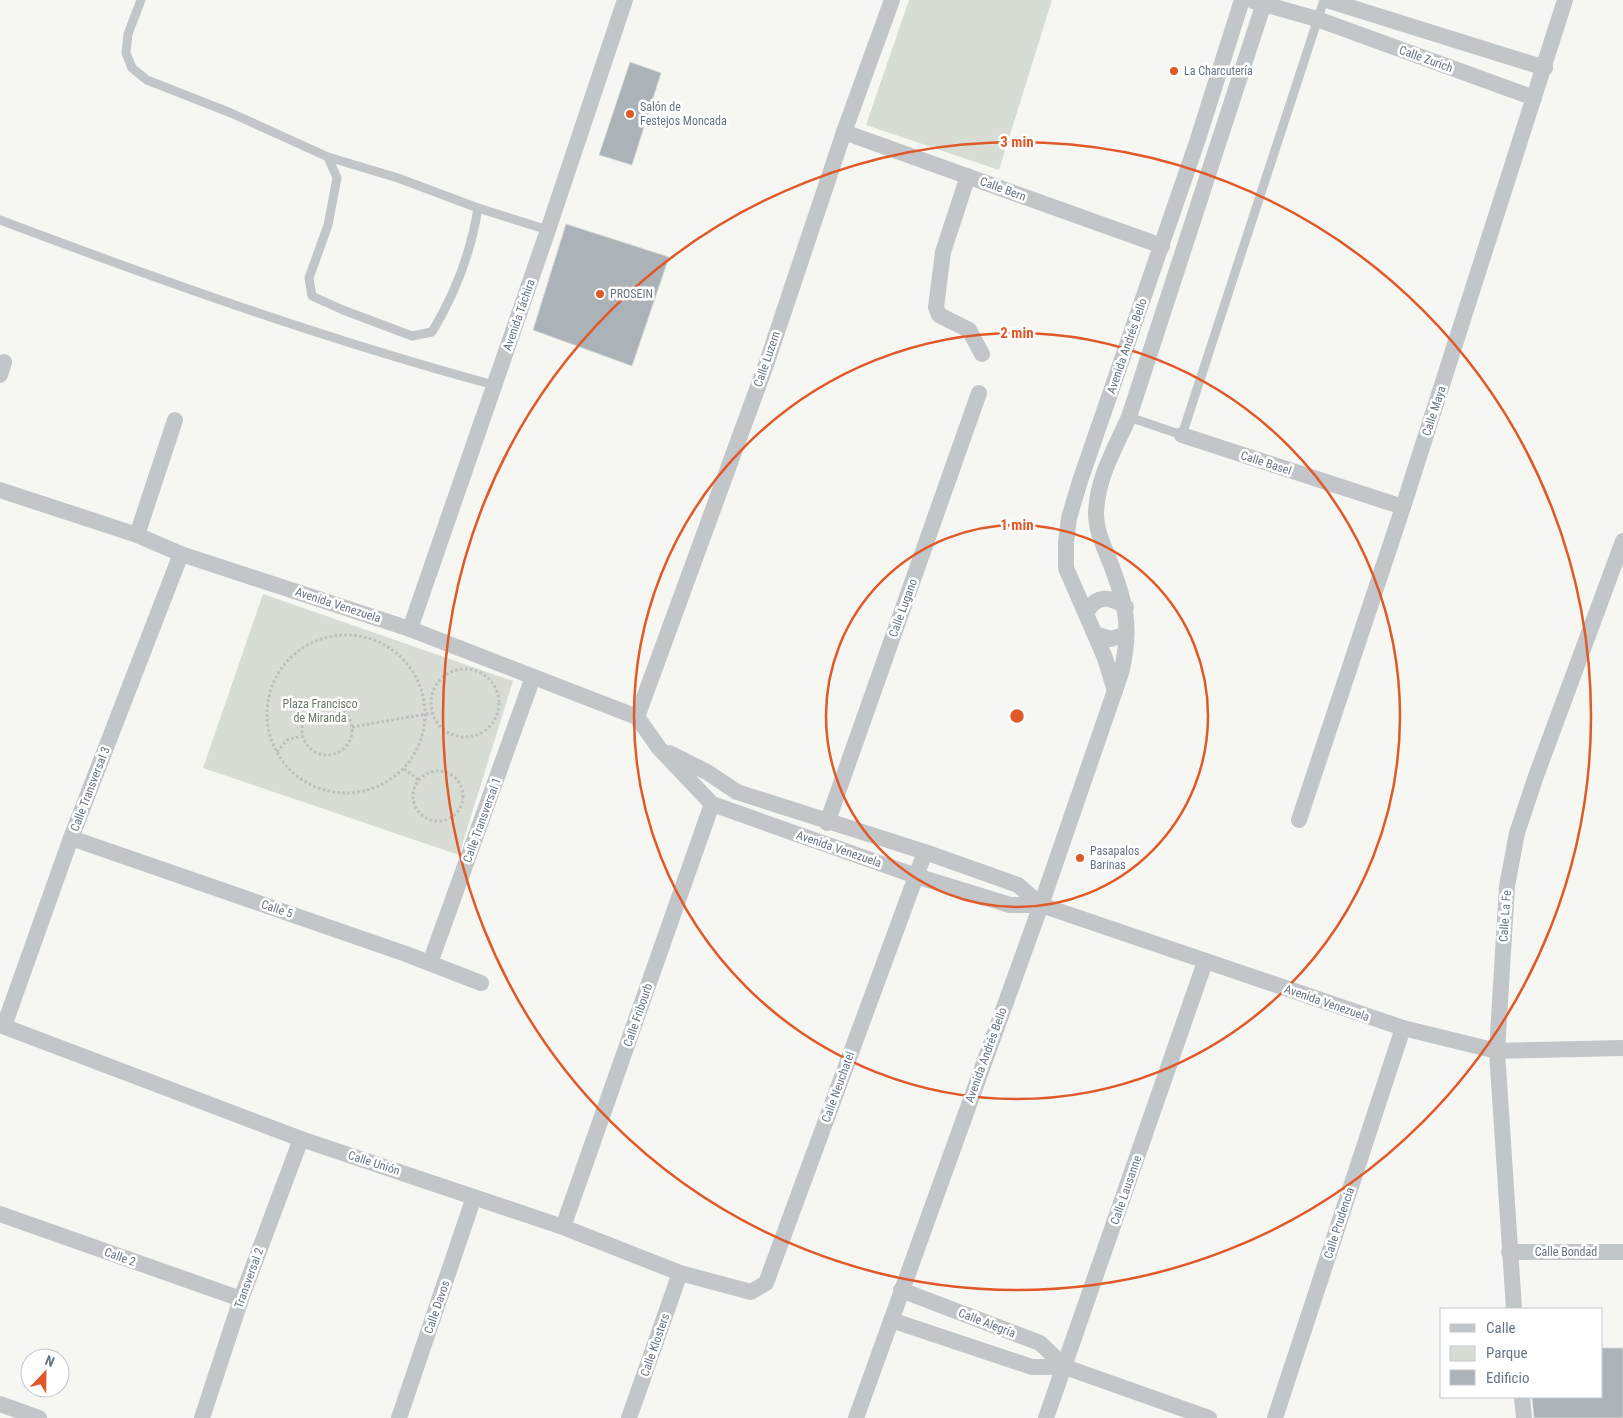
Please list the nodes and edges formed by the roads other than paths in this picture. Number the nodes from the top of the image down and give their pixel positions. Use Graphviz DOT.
graph roads {
  1 [pos="141,0"];
  2 [pos="625,0"];
  3 [pos="892,0"];
  4 [pos="1242,0"];
  5 [pos="1326,0"];
  6 [pos="1565,0"];
  7 [pos="1260,1"];
  8 [pos="1318,19"];
  9 [pos="1545,68"];
  10 [pos="1534,98"];
  11 [pos="844,132"];
  12 [pos="328,157"];
  13 [pos="968,176"];
  14 [pos="478,208"];
  15 [pos="0,220"];
  16 [pos="548,230"];
  17 [pos="1162,246"];
  18 [pos="982,354"];
  19 [pos="494,385"];
  20 [pos="978,393"];
  21 [pos="1129,417"];
  22 [pos="174,420"];
  23 [pos="1182,435"];
  24 [pos="0,490"];
  25 [pos="1403,507"];
  26 [pos="137,535"];
  27 [pos="1623,541"];
  28 [pos="181,554"];
  29 [pos="1126,607"];
  30 [pos="1086,613"];
  31 [pos="410,629"];
  32 [pos="1095,634"];
  33 [pos="1126,634"];
  34 [pos="533,677"];
  35 [pos="1115,691"];
  36 [pos="636,717"];
  37 [pos="659,748"];
  38 [pos="712,804"];
  39 [pos="1299,820"];
  40 [pos="827,823"];
  41 [pos="71,838"];
  42 [pos="925,852"];
  43 [pos="916,876"];
  44 [pos="1041,905"];
  45 [pos="1205,962"];
  46 [pos="430,963"];
  47 [pos="481,983"];
  48 [pos="2,1026"];
  49 [pos="1403,1028"];
  50 [pos="1623,1048"];
  51 [pos="1497,1051"];
  52 [pos="301,1139"];
  53 [pos="474,1196"];
  54 [pos="0,1214"];
  55 [pos="563,1227"];
  56 [pos="1509,1252"];
  57 [pos="1623,1252"];
  58 [pos="680,1273"];
  59 [pos="901,1290"];
  60 [pos="750,1292"];
  61 [pos="241,1299"];
  62 [pos="1514,1308"];
  63 [pos="890,1320"];
  64 [pos="1065,1367"];
  65 [pos="1522,1398"];
  66 [pos="0,1404"];
  67 [pos="39,1418"];
  68 [pos="202,1418"];
  69 [pos="399,1418"];
  70 [pos="629,1418"];
  71 [pos="856,1418"];
  72 [pos="1046,1418"];
  73 [pos="1209,1418"];
  74 [pos="1275,1418"];
  75 [pos="1524,1418"];
  1 -- 12 [label="lane"];
  2 -- 16 [label="street, Avenida Táchira"];
  3 -- 11 [label="street, Calle Luzern"];
  4 -- 17 [label="street, Avenida Andrés Bello"];
  5 -- 8 [label="lane"];
  5 -- 9 [label="street, Calle Zurich"];
  6 -- 9 [label="street, Calle Maya"];
  7 -- 8 [label="street, Calle Zurich"];
  7 -- 21 [label="street, Avenida Andrés Bello"];
  8 -- 10 [label="street, Calle Zurich"];
  8 -- 23 [label="lane"];
  9 -- 10 [label="street, Calle Maya"];
  10 -- 25 [label="street, Calle Maya"];
  11 -- 13 [label="street, Calle Bern"];
  11 -- 36 [label="street, Calle Luzern"];
  12 -- 14 [label="lane"];
  12 -- 14 [label="lane"];
  13 -- 17 [label="street, Calle Bern"];
  13 -- 18 [label="street"];
  14 -- 16 [label="lane"];
  15 -- 19 [label="lane"];
  16 -- 19 [label="street, Avenida Táchira"];
  17 -- 30 [label="street, Avenida Andrés Bello"];
  19 -- 31 [label="street, Avenida Táchira"];
  20 -- 40 [label="street, Calle Lugano"];
  21 -- 23 [label="lane, Calle Basel"];
  21 -- 29 [label="street, Avenida Andrés Bello"];
  22 -- 26 [label="street"];
  23 -- 25 [label="street, Calle Basel"];
  24 -- 26 [label="street, Avenida Venezuela"];
  25 -- 39 [label="street, Calle Maya"];
  26 -- 28 [label="street, Avenida Venezuela"];
  27 -- 51 [label="street, Calle La Fe"];
  28 -- 31 [label="street, Avenida Venezuela"];
  28 -- 41 [label="street, Calle Transversal 3"];
  29 -- 30 [label="street"];
  29 -- 33 [label="street, Avenida Andrés Bello"];
  30 -- 32 [label="street, Avenida Andrés Bello"];
  31 -- 34 [label="street, Avenida Venezuela"];
  32 -- 33 [label="street"];
  32 -- 35 [label="street, Avenida Andrés Bello"];
  33 -- 35 [label="street, Avenida Andrés Bello"];
  34 -- 36 [label="street, Avenida Venezuela"];
  34 -- 46 [label="street, Calle Transversal 1"];
  35 -- 44 [label="street, Avenida Andrés Bello"];
  36 -- 37 [label="street, Avenida Venezuela"];
  37 -- 38 [label="street, Avenida Venezuela"];
  37 -- 40 [label="street, Avenida Venezuela"];
  38 -- 43 [label="street, Avenida Venezuela"];
  38 -- 55 [label="street, Calle Fribourb"];
  40 -- 42 [label="street, Avenida Venezuela"];
  41 -- 46 [label="street, Calle 5"];
  41 -- 48 [label="street, Calle Transversal 3"];
  42 -- 43 [label="street, Calle Neuchatel"];
  42 -- 44 [label="street, Avenida Venezuela"];
  43 -- 44 [label="street, Avenida Venezuela"];
  43 -- 60 [label="street, Calle Neuchatel"];
  44 -- 45 [label="street, Avenida Venezuela"];
  44 -- 59 [label="street, Avenida Andrés Bello"];
  45 -- 49 [label="street, Avenida Venezuela"];
  45 -- 64 [label="street, Calle Lausanne"];
  46 -- 47 [label="street, Calle 5"];
  48 -- 52 [label="street, Calle Unión"];
  49 -- 51 [label="street, Avenida Venezuela"];
  49 -- 74 [label="street, Calle Prudencia"];
  50 -- 51 [label="street, Avenida Venezuela"];
  51 -- 56 [label="street, Calle La Fe"];
  52 -- 53 [label="street, Calle Unión"];
  52 -- 61 [label="street, Transversal 2"];
  53 -- 55 [label="street, Calle Unión"];
  53 -- 69 [label="street, Calle Davos"];
  54 -- 61 [label="street, Calle 2"];
  55 -- 58 [label="street, Calle Unión"];
  56 -- 57 [label="street, Calle Bondad"];
  56 -- 62 [label="street, Calle La Fe"];
  58 -- 60 [label="street, Calle Unión"];
  58 -- 70 [label="street, Calle Klosters"];
  59 -- 63 [label="street, Avenida Andrés Bello"];
  59 -- 64 [label="street, Calle Alegría"];
  61 -- 68 [label="street, Transversal 2"];
  63 -- 64 [label="street, Calle Alegría"];
  63 -- 71 [label="street, Avenida Andrés Bello"];
  64 -- 72 [label="street, Calle Lausanne"];
  64 -- 73 [label="street, Calle Alegría"];
  65 -- 75 [label="street"];
  66 -- 67 [label="street"];
}
